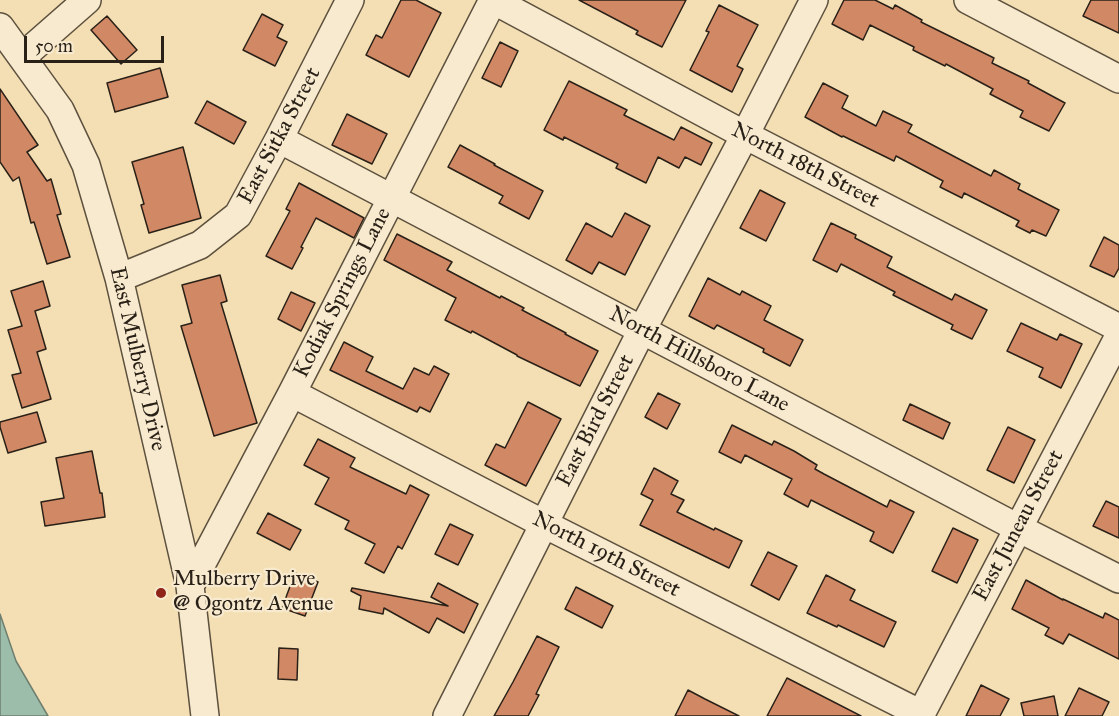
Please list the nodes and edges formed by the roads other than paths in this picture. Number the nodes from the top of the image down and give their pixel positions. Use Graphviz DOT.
graph roads {
  1 [pos="87,0"];
  2 [pos="351,0"];
  3 [pos="493,0"];
  4 [pos="814,0"];
  5 [pos="968,0"];
  6 [pos="0,27"];
  7 [pos="22,57"];
  8 [pos="1119,79"];
  9 [pos="745,135"];
  10 [pos="279,139"];
  11 [pos="392,199"];
  12 [pos="119,278"];
  13 [pos="1119,328"];
  14 [pos="642,330"];
  15 [pos="1119,336"];
  16 [pos="292,393"];
  17 [pos="544,524"];
  18 [pos="1018,528"];
  19 [pos="1119,579"];
  20 [pos="190,586"];
  21 [pos="920,715"];
  22 [pos="205,716"];
  23 [pos="447,716"];
  1 -- 7 [label="street"];
  2 -- 10 [label="street, East Sitka Street"];
  3 -- 9 [label="street, North 18th Street"];
  3 -- 11 [label="street, Kodiak Springs Lane"];
  4 -- 9 [label="street, East Bird Street"];
  5 -- 8 [label="street"];
  6 -- 7 [label="street, East Mulberry Drive"];
  7 -- 12 [label="street, East Mulberry Drive"];
  9 -- 13 [label="street, North 18th Street"];
  9 -- 14 [label="street, East Bird Street"];
  10 -- 11 [label="street, North Hillsboro Lane"];
  10 -- 12 [label="street, East Sitka Street"];
  11 -- 14 [label="street, North Hillsboro Lane"];
  11 -- 16 [label="street, Kodiak Springs Lane"];
  12 -- 20 [label="street, East Mulberry Drive"];
  14 -- 17 [label="street, East Bird Street"];
  14 -- 18 [label="street, North Hillsboro Lane"];
  15 -- 18 [label="street, East Juneau Street"];
  16 -- 17 [label="street, North 19th Street"];
  16 -- 20 [label="street, Kodiak Springs Lane"];
  17 -- 21 [label="street, North 19th Street"];
  17 -- 23 [label="street, East Bird Street"];
  18 -- 19 [label="street, North Hillsboro Lane"];
  18 -- 21 [label="street, East Juneau Street"];
  20 -- 22 [label="street, East Mulberry Drive"];
}
